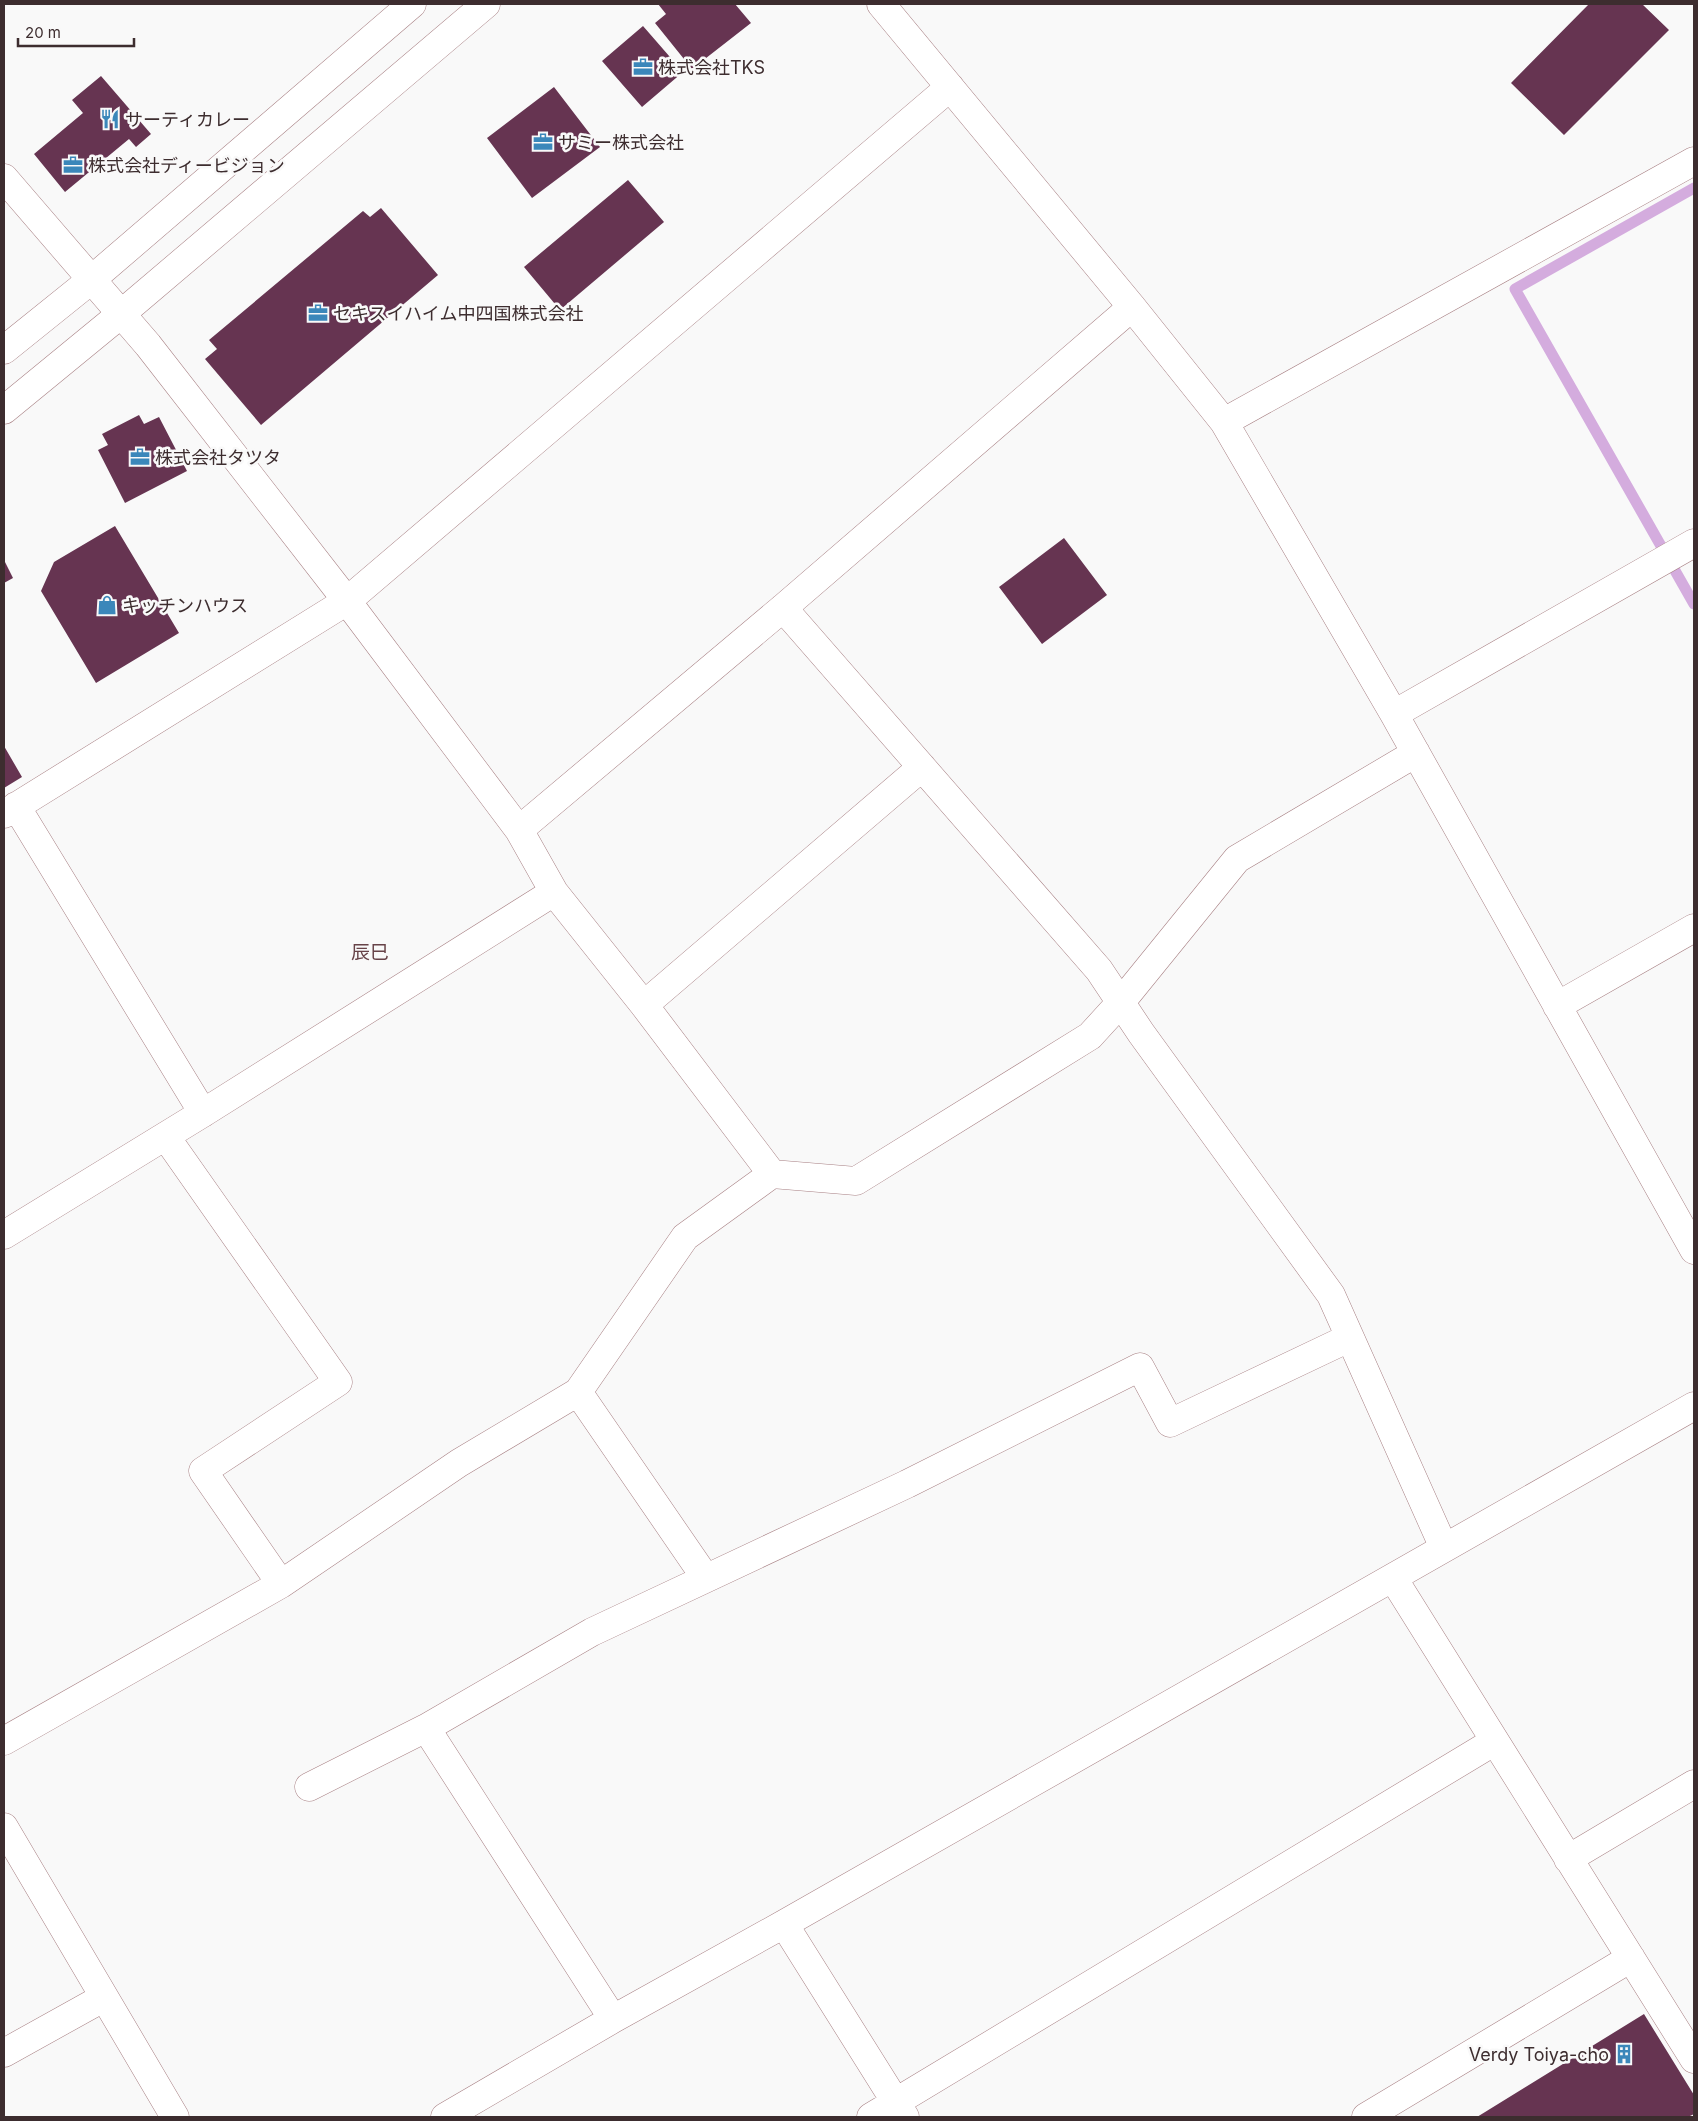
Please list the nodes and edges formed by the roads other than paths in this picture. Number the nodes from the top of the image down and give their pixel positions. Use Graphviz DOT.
graph roads {
  1 [pos="412,4"];
  2 [pos="486,4"];
  3 [pos="881,4"];
  4 [pos="950,87"];
  5 [pos="1694,161"];
  6 [pos="4,178"];
  7 [pos="90,280"];
  8 [pos="1132,307"];
  9 [pos="121,314"];
  10 [pos="4,350"];
  11 [pos="4,410"];
  12 [pos="1224,422"];
  13 [pos="1676,553"];
  14 [pos="347,601"];
  15 [pos="783,608"];
  16 [pos="1394,714"];
  17 [pos="1416,752"];
  18 [pos="922,767"];
  19 [pos="10,810"];
  20 [pos="519,830"];
  21 [pos="554,892"];
  22 [pos="1694,928"];
  23 [pos="1121,1002"];
  24 [pos="644,1005"];
  25 [pos="1558,1006"];
  26 [pos="203,1114"];
  27 [pos="166,1137"];
  28 [pos="772,1174"];
  29 [pos="4,1235"];
  30 [pos="1694,1250"];
  31 [pos="1349,1338"];
  32 [pos="578,1392"];
  33 [pos="1694,1406"];
  34 [pos="1444,1548"];
  35 [pos="705,1577"];
  36 [pos="1393,1578"];
  37 [pos="281,1584"];
  38 [pos="426,1728"];
  39 [pos="4,1741"];
  40 [pos="1495,1741"];
  41 [pos="1694,1784"];
  42 [pos="309,1787"];
  43 [pos="4,1827"];
  44 [pos="1568,1859"];
  45 [pos="784,1924"];
  46 [pos="1631,1958"];
  47 [pos="103,1998"];
  48 [pos="613,2018"];
  49 [pos="4,2053"];
  50 [pos="1694,2059"];
  51 [pos="900,2110"];
  52 [pos="174,2117"];
  53 [pos="444,2117"];
  54 [pos="872,2117"];
  55 [pos="1366,2117"];
  1 -- 7 [label="street"];
  2 -- 9 [label="street"];
  3 -- 4 [label="street"];
  4 -- 8 [label="street"];
  4 -- 14 [label="street"];
  5 -- 12 [label="street"];
  6 -- 7 [label="street"];
  7 -- 9 [label="street"];
  7 -- 10 [label="street"];
  8 -- 12 [label="street"];
  8 -- 15 [label="street"];
  9 -- 11 [label="street"];
  9 -- 14 [label="street"];
  12 -- 16 [label="street"];
  13 -- 16 [label="street"];
  14 -- 19 [label="street"];
  14 -- 20 [label="street"];
  15 -- 18 [label="street"];
  15 -- 20 [label="street"];
  16 -- 17 [label="street"];
  17 -- 23 [label="street"];
  17 -- 25 [label="street"];
  18 -- 23 [label="street"];
  18 -- 24 [label="street"];
  19 -- 26 [label="street"];
  20 -- 21 [label="street"];
  21 -- 24 [label="street"];
  21 -- 26 [label="street"];
  22 -- 25 [label="street"];
  23 -- 28 [label="street"];
  23 -- 31 [label="street"];
  24 -- 28 [label="street"];
  25 -- 30 [label="street"];
  26 -- 27 [label="street"];
  27 -- 29 [label="street"];
  27 -- 37 [label="street"];
  28 -- 32 [label="street"];
  31 -- 34 [label="street"];
  31 -- 35 [label="street"];
  32 -- 35 [label="street"];
  32 -- 37 [label="street"];
  33 -- 34 [label="street"];
  34 -- 36 [label="street"];
  35 -- 38 [label="street"];
  36 -- 40 [label="street"];
  36 -- 45 [label="street"];
  37 -- 39 [label="street"];
  38 -- 42 [label="street"];
  38 -- 48 [label="street"];
  40 -- 44 [label="street"];
  40 -- 51 [label="street"];
  41 -- 44 [label="street"];
  43 -- 47 [label="street"];
  44 -- 46 [label="street"];
  45 -- 48 [label="street"];
  45 -- 51 [label="street"];
  46 -- 50 [label="street"];
  46 -- 55 [label="street"];
  47 -- 49 [label="street"];
  47 -- 52 [label="street"];
  48 -- 53 [label="street"];
  51 -- 54 [label="street"];
}
